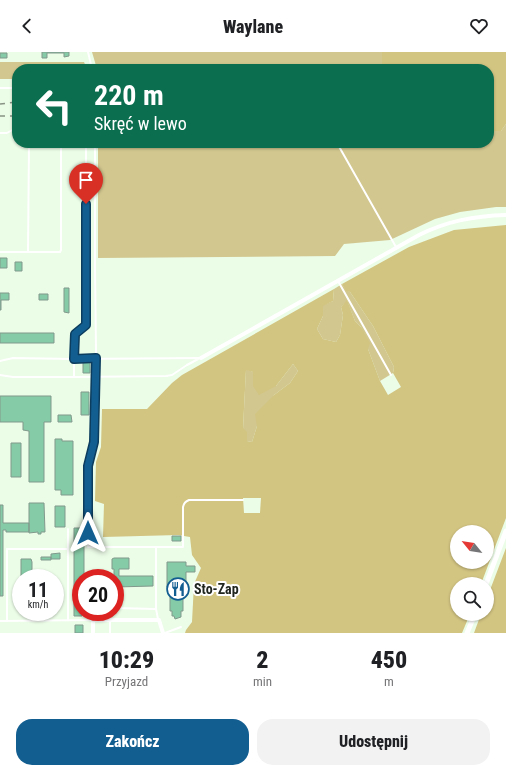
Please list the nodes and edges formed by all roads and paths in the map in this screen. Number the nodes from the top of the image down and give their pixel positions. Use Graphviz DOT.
graph roads {
  1 [pos="88,52"];
  2 [pos="91,64"];
  3 [pos="0,88"];
  4 [pos="12,88"];
  5 [pos="12,130"];
  6 [pos="0,133"];
  7 [pos="28,148"];
  8 [pos="61,148"];
  9 [pos="86,148"];
  10 [pos="94,148"];
  11 [pos="340,148"];
  12 [pos="506,215"];
  13 [pos="396,247"];
  14 [pos="0,252"];
  15 [pos="28,252"];
  16 [pos="336,281"];
  17 [pos="96,358"];
  18 [pos="200,358"];
  19 [pos="74,359"];
  20 [pos="0,361"];
  21 [pos="391,375"];
  22 [pos="0,376"];
  23 [pos="96,376"];
  24 [pos="74,377"];
  25 [pos="243,500"];
  26 [pos="68,529"];
  27 [pos="506,532"];
  28 [pos="156,547"];
  29 [pos="68,549"];
  30 [pos="489,577"];
  31 [pos="124,608"];
  32 [pos="156,609"];
  33 [pos="124,620"];
  34 [pos="159,620"];
  35 [pos="0,621"];
  36 [pos="7,621"];
  37 [pos="68,621"];
  38 [pos="72,621"];
  39 [pos="93,621"];
  40 [pos="110,621"];
  41 [pos="472,621"];
  42 [pos="181,627"];
  43 [pos="93,633"];
  44 [pos="110,633"];
  45 [pos="164,633"];
  46 [pos="467,633"];
  1 -- 2 [label="lane"];
  3 -- 4 [label="lane"];
  5 -- 6 [label="lane"];
  7 -- 15 [label="lane"];
  8 -- 15 [label="lane"];
  9 -- 19 [label="lane"];
  10 -- 17 [label="lane"];
  11 -- 13 [label="lane"];
  12 -- 13 [label="street"];
  13 -- 16 [label="street"];
  14 -- 15 [label="lane"];
  16 -- 18 [label="street"];
  16 -- 21 [label="lane"];
  17 -- 18 [label="lane"];
  17 -- 19 [label="lane"];
  17 -- 23 [label="lane"];
  18 -- 23 [label="lane"];
  19 -- 20 [label="lane"];
  19 -- 24 [label="lane"];
  22 -- 24 [label="lane"];
  23 -- 24 [label="lane"];
  23 -- 28 [label="lane"];
  25 -- 28 [label="lane"];
  26 -- 29 [label="lane"];
  27 -- 30 [label="street"];
  28 -- 32 [label="lane"];
  29 -- 36 [label="lane"];
  29 -- 37 [label="lane"];
  31 -- 32 [label="lane"];
  32 -- 34 [label="lane"];
  33 -- 34 [label="street"];
  34 -- 45 [label="street"];
  35 -- 36 [label="lane"];
  36 -- 37 [label="lane"];
  37 -- 38 [label="lane"];
  39 -- 43 [label="street"];
  40 -- 44 [label="lane"];
  41 -- 46 [label="street"];
  42 -- 45 [label="lane"];
}
